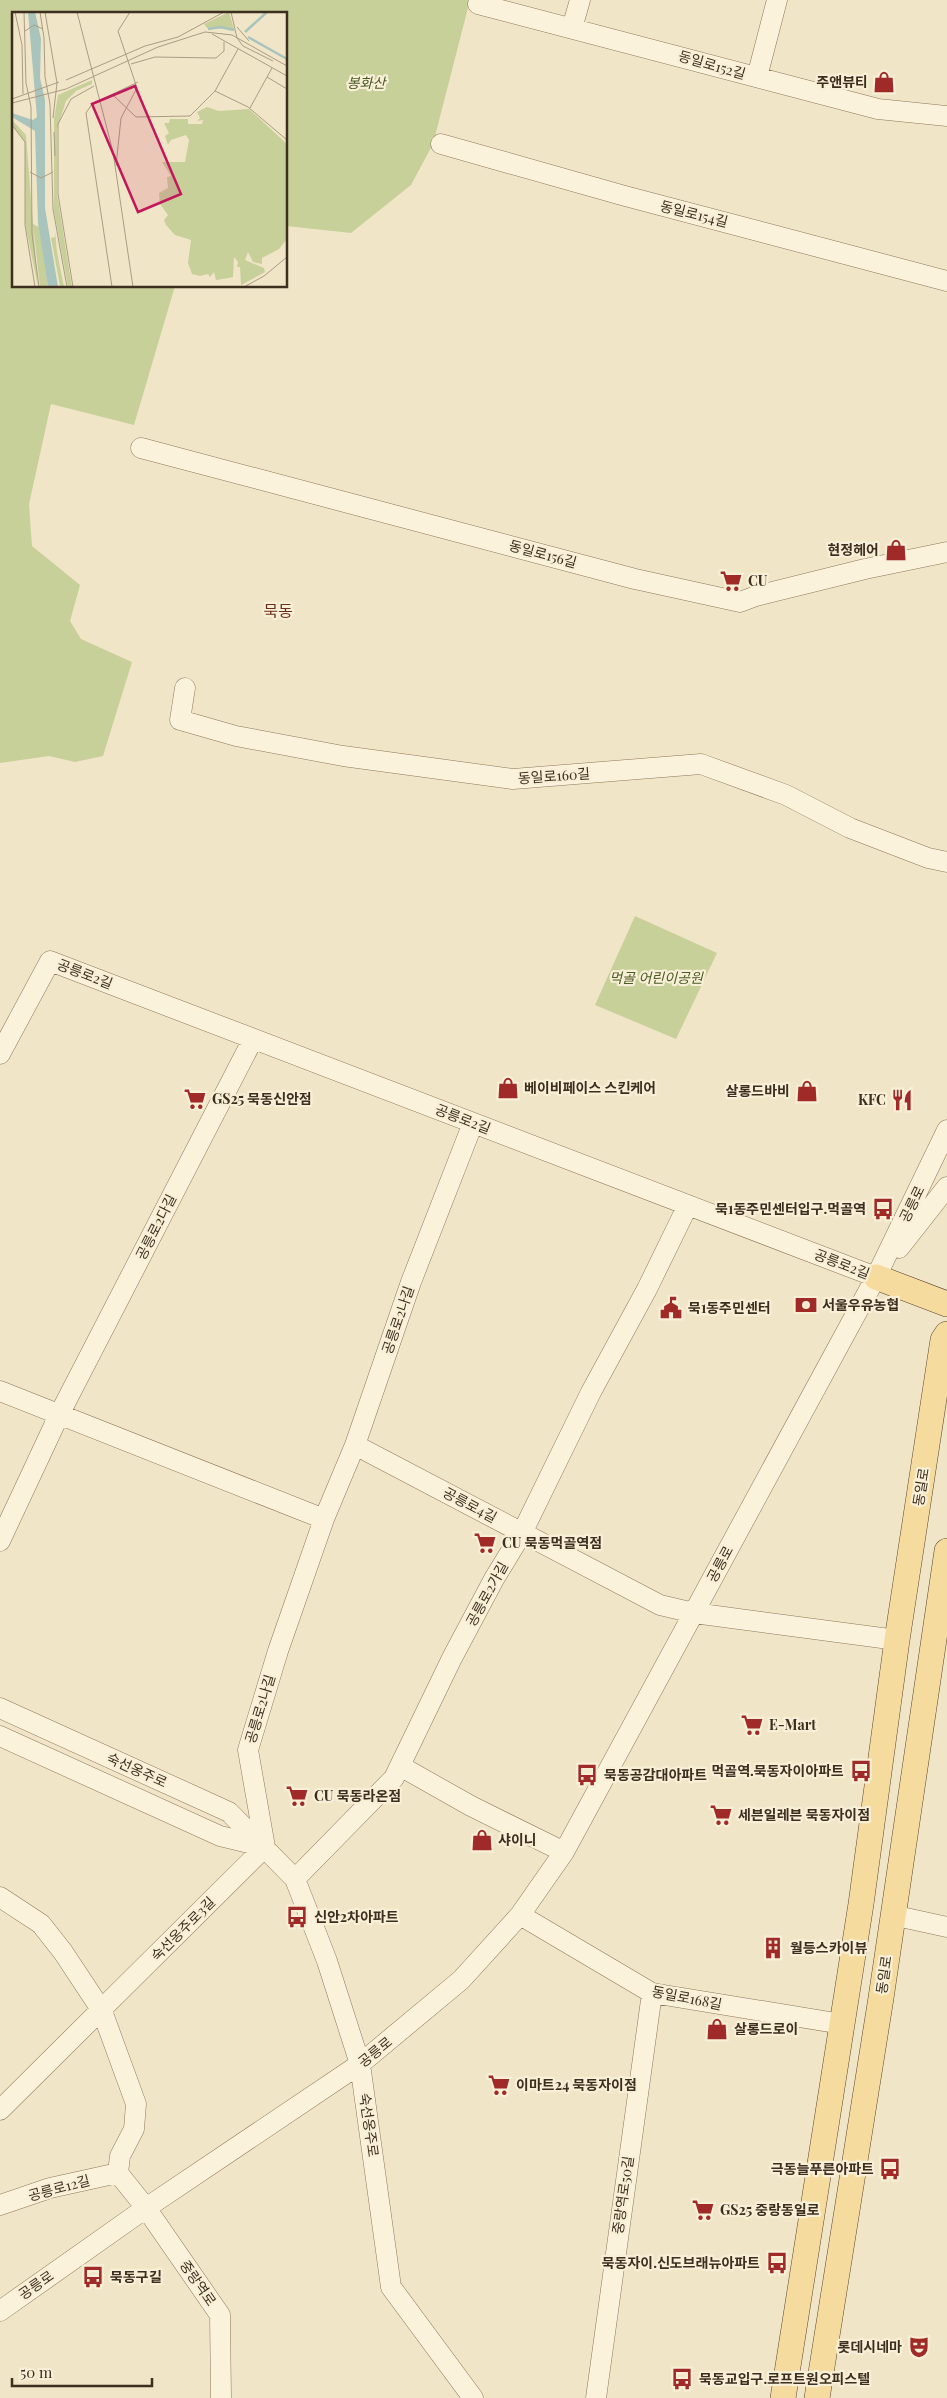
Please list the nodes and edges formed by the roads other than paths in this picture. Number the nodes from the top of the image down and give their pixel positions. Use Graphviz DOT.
graph roads {
  1 [pos="580,0"];
  2 [pos="777,0"];
  3 [pos="478,4"];
  4 [pos="572,28"];
  5 [pos="757,77"];
  6 [pos="947,116"];
  7 [pos="441,144"];
  8 [pos="947,281"];
  9 [pos="141,448"];
  10 [pos="947,552"];
  11 [pos="185,688"];
  12 [pos="947,862"];
  13 [pos="253,1039"];
  14 [pos="0,1054"];
  15 [pos="473,1123"];
  16 [pos="947,1130"];
  17 [pos="947,1187"];
  18 [pos="688,1205"];
  19 [pos="876,1277"];
  20 [pos="947,1304"];
  21 [pos="947,1334"];
  22 [pos="0,1391"];
  23 [pos="940,1394"];
  24 [pos="59,1415"];
  25 [pos="355,1445"];
  26 [pos="324,1519"];
  27 [pos="522,1533"];
  28 [pos="0,1541"];
  29 [pos="947,1551"];
  30 [pos="694,1613"];
  31 [pos="897,1640"];
  32 [pos="939,1650"];
  33 [pos="0,1708"];
  34 [pos="0,1736"];
  35 [pos="400,1766"];
  36 [pos="265,1847"];
  37 [pos="564,1852"];
  38 [pos="295,1879"];
  39 [pos="0,1898"];
  40 [pos="520,1915"];
  41 [pos="892,1916"];
  42 [pos="947,1927"];
  43 [pos="856,1939"];
  44 [pos="888,1945"];
  45 [pos="652,1993"];
  46 [pos="102,2011"];
  47 [pos="842,2024"];
  48 [pos="836,2060"];
  49 [pos="360,2064"];
  50 [pos="870,2066"];
  51 [pos="0,2110"];
  52 [pos="118,2173"];
  53 [pos="0,2206"];
  54 [pos="146,2208"];
  55 [pos="799,2295"];
  56 [pos="832,2301"];
  57 [pos="0,2311"];
  58 [pos="221,2398"];
  59 [pos="474,2398"];
  60 [pos="596,2398"];
  61 [pos="783,2398"];
  62 [pos="817,2398"];
  1 -- 4 [label="street"];
  2 -- 5 [label="street"];
  3 -- 4 [label="street, 동일로152길"];
  4 -- 5 [label="street, 동일로152길"];
  5 -- 6 [label="street, 동일로152길"];
  7 -- 8 [label="street, 동일로154길"];
  9 -- 10 [label="street, 동일로156길"];
  11 -- 12 [label="street, 동일로160길"];
  13 -- 14 [label="street, 공릉로2길"];
  13 -- 15 [label="street, 공릉로2길"];
  13 -- 24 [label="street, 공릉로2다길"];
  15 -- 18 [label="street, 공릉로2길"];
  15 -- 25 [label="street, 공릉로2나길"];
  16 -- 19 [label="street, 공릉로"];
  17 -- 19 [label="street, 공릉로"];
  18 -- 19 [label="street, 공릉로2길"];
  18 -- 27 [label="street, 공릉로2가길"];
  19 -- 20 [label="main road"];
  19 -- 30 [label="street, 공릉로"];
  21 -- 23 [label="main road, 동일로"];
  22 -- 24 [label="street"];
  23 -- 31 [label="main road, 동일로"];
  24 -- 26 [label="street"];
  24 -- 28 [label="street, 공릉로2다길"];
  25 -- 26 [label="street, 공릉로2나길"];
  25 -- 27 [label="street, 공릉로4길"];
  26 -- 36 [label="street, 공릉로2나길"];
  27 -- 30 [label="street, 공릉로4길"];
  27 -- 35 [label="street, 공릉로2가길"];
  29 -- 32 [label="main road, 동일로"];
  30 -- 31 [label="street"];
  30 -- 37 [label="street, 공릉로"];
  31 -- 43 [label="main road, 동일로"];
  32 -- 41 [label="main road, 동일로"];
  33 -- 36 [label="street, 숙선옹주로"];
  34 -- 36 [label="street, 숙선옹주로"];
  35 -- 37 [label="street"];
  35 -- 38 [label="street, 공릉로2가길"];
  36 -- 38 [label="street, 숙선옹주로"];
  36 -- 46 [label="street, 숙선옹주로3길"];
  37 -- 40 [label="street, 공릉로"];
  38 -- 49 [label="street, 숙선옹주로"];
  39 -- 46 [label="street"];
  40 -- 45 [label="street, 동일로168길"];
  40 -- 49 [label="street, 공릉로"];
  41 -- 42 [label="street"];
  41 -- 44 [label="main road, 동일로"];
  43 -- 44 [label="main road"];
  43 -- 47 [label="main road, 동일로"];
  44 -- 50 [label="main road, 동일로"];
  45 -- 47 [label="street, 동일로168길"];
  45 -- 60 [label="street, 중랑역로50길"];
  46 -- 51 [label="street, 숙선옹주로3길"];
  46 -- 52 [label="street"];
  47 -- 48 [label="main road, 동일로"];
  48 -- 50 [label="main road"];
  48 -- 55 [label="main road, 동일로"];
  49 -- 54 [label="street, 공릉로"];
  49 -- 59 [label="street, 숙선옹주로"];
  50 -- 56 [label="main road, 동일로"];
  52 -- 53 [label="street, 공릉로12길"];
  52 -- 54 [label="street"];
  54 -- 57 [label="street, 공릉로"];
  54 -- 58 [label="street, 중랑역로"];
  55 -- 56 [label="main road"];
  55 -- 61 [label="main road, 동일로"];
  56 -- 62 [label="main road, 동일로"];
}
